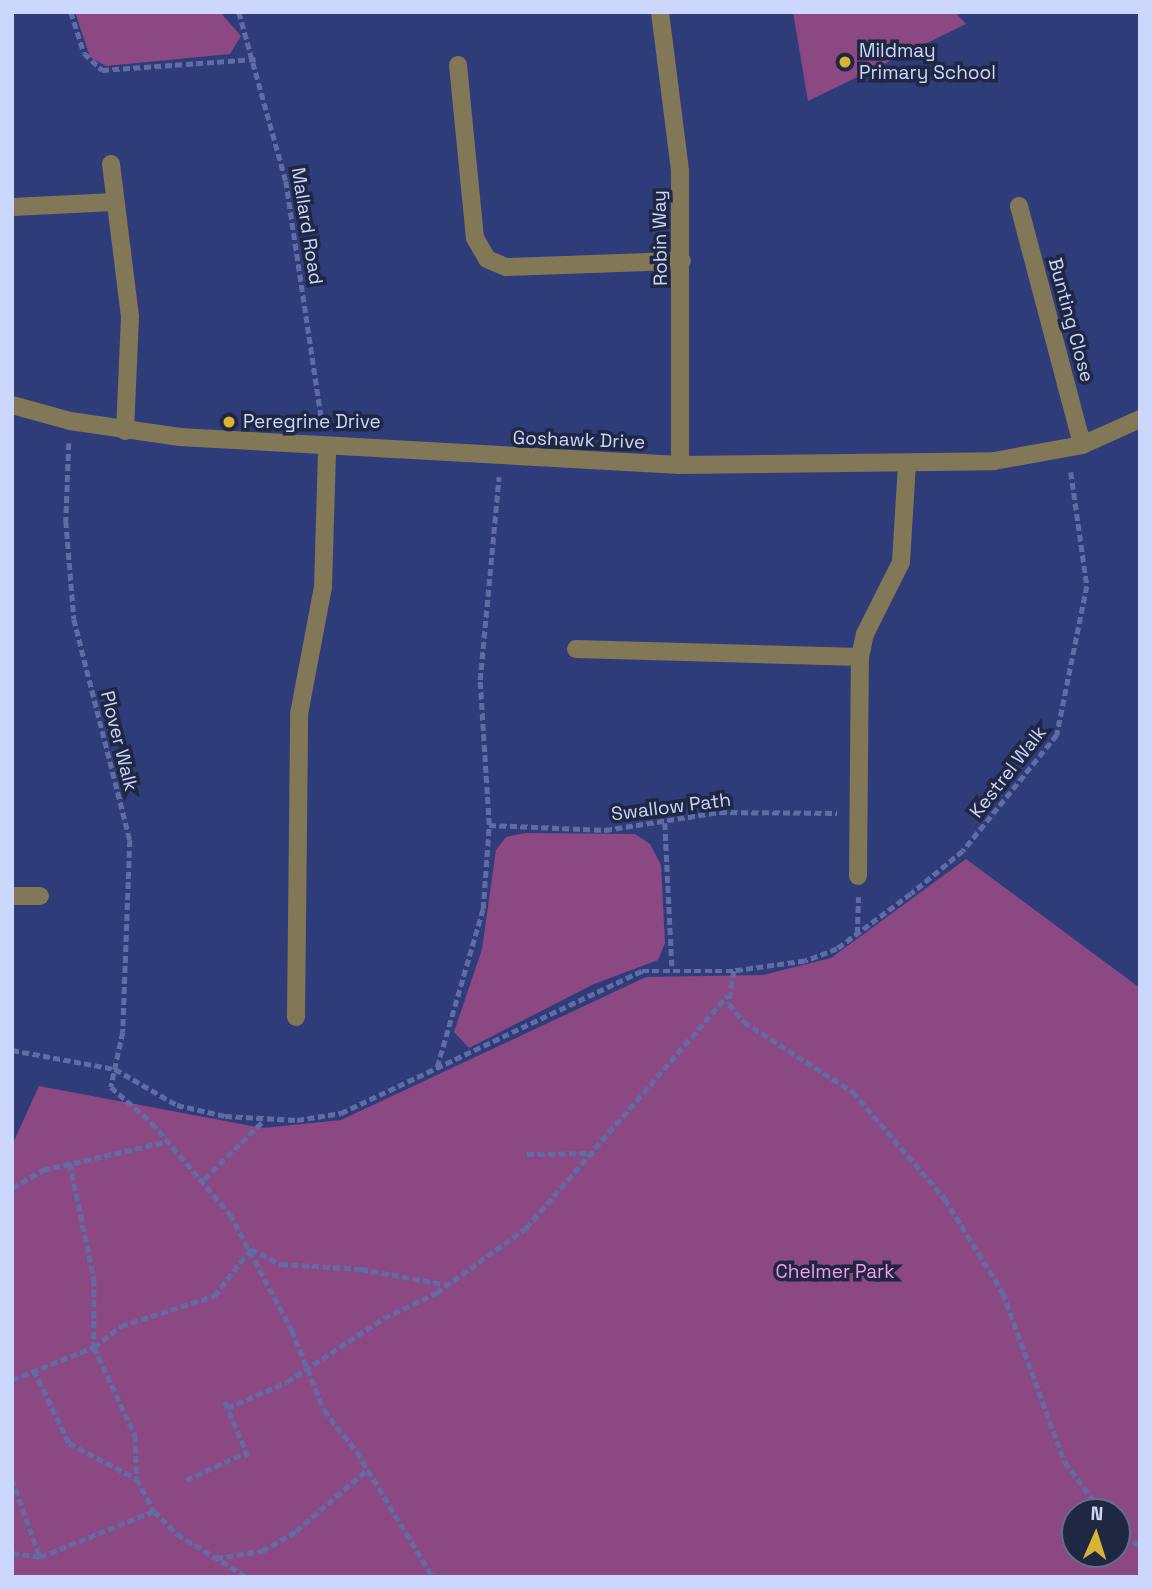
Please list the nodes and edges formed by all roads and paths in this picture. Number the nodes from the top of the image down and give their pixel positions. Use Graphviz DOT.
graph roads {
  1 [pos="71,12"];
  2 [pos="239,12"];
  3 [pos="660,12"];
  4 [pos="256,59"];
  5 [pos="458,65"];
  6 [pos="111,164"];
  7 [pos="114,202"];
  8 [pos="12,206"];
  9 [pos="1019,206"];
  10 [pos="682,261"];
  11 [pos="12,405"];
  12 [pos="1140,419"];
  13 [pos="70,421"];
  14 [pos="125,431"];
  15 [pos="1073,448"];
  16 [pos="327,450"];
  17 [pos="499,458"];
  18 [pos="680,465"];
  19 [pos="908,465"];
  20 [pos="576,649"];
  21 [pos="860,657"];
  22 [pos="858,813"];
  23 [pos="665,823"];
  24 [pos="489,825"];
  25 [pos="858,876"];
  26 [pos="12,896"];
  27 [pos="40,896"];
  28 [pos="857,935"];
  29 [pos="672,966"];
  30 [pos="734,971"];
  31 [pos="729,995"];
  32 [pos="296,1017"];
  33 [pos="12,1050"];
  34 [pos="437,1067"];
  35 [pos="115,1069"];
  36 [pos="263,1121"];
  37 [pos="169,1141"];
  38 [pos="595,1153"];
  39 [pos="527,1154"];
  40 [pos="70,1163"];
  41 [pos="204,1179"];
  42 [pos="12,1188"];
  43 [pos="251,1250"];
  44 [pos="449,1285"];
  45 [pos="94,1347"];
  46 [pos="34,1370"];
  47 [pos="306,1371"];
  48 [pos="12,1380"];
  49 [pos="368,1469"];
  50 [pos="12,1479"];
  51 [pos="137,1479"];
  52 [pos="186,1480"];
  53 [pos="1092,1498"];
  54 [pos="154,1511"];
  55 [pos="12,1553"];
  56 [pos="40,1556"];
  57 [pos="216,1558"];
  58 [pos="247,1577"];
  59 [pos="433,1577"];
  1 -- 4 [label="path"];
  2 -- 4 [label="path, Mallard Road"];
  3 -- 10 [label="street, Robin Way"];
  4 -- 16 [label="path, Mallard Road"];
  5 -- 10 [label="street"];
  6 -- 7 [label="street"];
  7 -- 8 [label="street"];
  7 -- 14 [label="street"];
  9 -- 15 [label="street, Bunting Close"];
  10 -- 18 [label="street, Robin Way"];
  11 -- 13 [label="street, Goshawk Drive"];
  12 -- 15 [label="street, Goshawk Drive"];
  13 -- 14 [label="street, Goshawk Drive"];
  13 -- 35 [label="path, Plover Walk"];
  14 -- 16 [label="street, Goshawk Drive"];
  15 -- 19 [label="street, Goshawk Drive"];
  15 -- 28 [label="path, Kestrel Walk"];
  16 -- 17 [label="street, Goshawk Drive"];
  16 -- 32 [label="street"];
  17 -- 18 [label="street, Goshawk Drive"];
  17 -- 24 [label="path"];
  18 -- 19 [label="street, Goshawk Drive"];
  19 -- 21 [label="street"];
  20 -- 21 [label="street"];
  21 -- 22 [label="street"];
  22 -- 23 [label="path, Swallow Path"];
  22 -- 25 [label="street"];
  23 -- 24 [label="path, Swallow Path"];
  23 -- 29 [label="path"];
  24 -- 34 [label="path"];
  25 -- 28 [label="path"];
  26 -- 27 [label="street"];
  28 -- 30 [label="path, Kestrel Walk"];
  29 -- 30 [label="path, Kestrel Walk"];
  29 -- 34 [label="path, Kestrel Walk"];
  30 -- 31 [label="path"];
  31 -- 38 [label="path"];
  31 -- 53 [label="path"];
  33 -- 35 [label="path"];
  34 -- 36 [label="path, Kestrel Walk"];
  35 -- 36 [label="path, Kestrel Walk"];
  35 -- 37 [label="path"];
  36 -- 41 [label="path"];
  37 -- 40 [label="path"];
  37 -- 41 [label="path"];
  38 -- 39 [label="path"];
  38 -- 44 [label="path"];
  40 -- 42 [label="path"];
  40 -- 45 [label="path"];
  41 -- 43 [label="path"];
  43 -- 44 [label="path"];
  43 -- 45 [label="path"];
  43 -- 47 [label="path"];
  44 -- 47 [label="path"];
  45 -- 46 [label="path"];
  45 -- 51 [label="path"];
  46 -- 48 [label="path"];
  46 -- 51 [label="path"];
  47 -- 49 [label="path"];
  47 -- 52 [label="path"];
  49 -- 57 [label="path"];
  49 -- 59 [label="path"];
  50 -- 56 [label="path"];
  51 -- 54 [label="path"];
  54 -- 56 [label="path"];
  54 -- 57 [label="path"];
  55 -- 56 [label="path"];
  57 -- 58 [label="path"];
}
